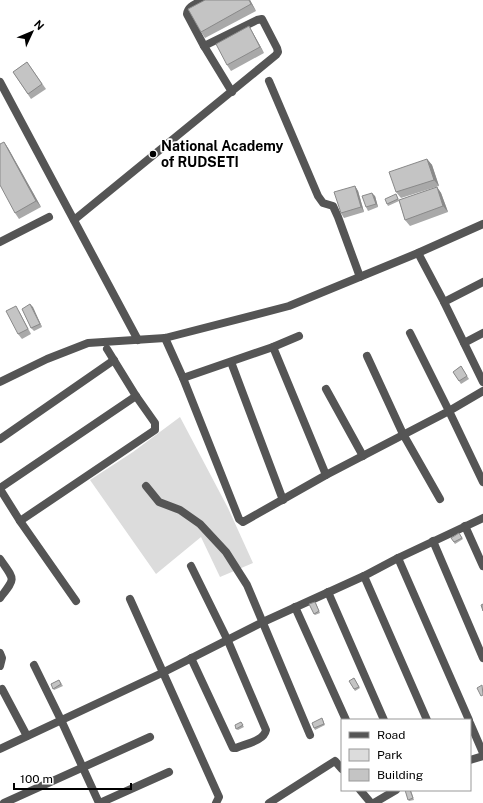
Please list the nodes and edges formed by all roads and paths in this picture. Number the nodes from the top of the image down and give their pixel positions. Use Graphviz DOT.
graph roads {
  1 [pos="203,0"];
  2 [pos="204,46"];
  3 [pos="269,81"];
  4 [pos="0,82"];
  5 [pos="232,92"];
  6 [pos="49,217"];
  7 [pos="74,220"];
  8 [pos="483,224"];
  9 [pos="0,242"];
  10 [pos="418,253"];
  11 [pos="360,277"];
  12 [pos="483,282"];
  13 [pos="444,302"];
  14 [pos="410,332"];
  15 [pos="483,333"];
  16 [pos="299,336"];
  17 [pos="165,338"];
  18 [pos="138,340"];
  19 [pos="464,343"];
  20 [pos="273,347"];
  21 [pos="107,349"];
  22 [pos="367,356"];
  23 [pos="114,360"];
  24 [pos="231,362"];
  25 [pos="184,378"];
  26 [pos="0,382"];
  27 [pos="483,382"];
  28 [pos="326,389"];
  29 [pos="483,391"];
  30 [pos="136,396"];
  31 [pos="449,411"];
  32 [pos="403,434"];
  33 [pos="0,439"];
  34 [pos="363,456"];
  35 [pos="326,476"];
  36 [pos="483,482"];
  37 [pos="146,486"];
  38 [pos="0,488"];
  39 [pos="283,500"];
  40 [pos="440,500"];
  41 [pos="483,518"];
  42 [pos="20,521"];
  43 [pos="465,526"];
  44 [pos="433,542"];
  45 [pos="398,558"];
  46 [pos="0,559"];
  47 [pos="191,566"];
  48 [pos="483,566"];
  49 [pos="364,576"];
  50 [pos="328,592"];
  51 [pos="0,598"];
  52 [pos="130,599"];
  53 [pos="76,601"];
  54 [pos="295,607"];
  55 [pos="263,622"];
  56 [pos="227,640"];
  57 [pos="0,653"];
  58 [pos="191,658"];
  59 [pos="483,658"];
  60 [pos="34,665"];
  61 [pos="0,666"];
  62 [pos="162,673"];
  63 [pos="2,689"];
  64 [pos="346,719"];
  65 [pos="384,719"];
  66 [pos="427,719"];
  67 [pos="468,719"];
  68 [pos="61,720"];
  69 [pos="471,725"];
  70 [pos="310,735"];
  71 [pos="27,736"];
  72 [pos="150,737"];
  73 [pos="0,749"];
  74 [pos="483,754"];
  75 [pos="471,760"];
  76 [pos="82,768"];
  77 [pos="341,768"];
  78 [pos="169,772"];
  79 [pos="361,791"];
  80 [pos="394,791"];
  81 [pos="4,803"];
  82 [pos="99,803"];
  83 [pos="216,803"];
  84 [pos="269,803"];
  85 [pos="371,803"];
  86 [pos="374,803"];
  1 -- 2 [label="street"];
  2 -- 5 [label="street"];
  2 -- 5 [label="street"];
  3 -- 11 [label="street"];
  4 -- 7 [label="street"];
  5 -- 7 [label="street"];
  6 -- 9 [label="street"];
  7 -- 18 [label="street"];
  8 -- 10 [label="street"];
  10 -- 11 [label="street"];
  10 -- 13 [label="street"];
  11 -- 17 [label="street"];
  12 -- 13 [label="street"];
  13 -- 19 [label="street"];
  14 -- 31 [label="street"];
  15 -- 19 [label="street"];
  16 -- 20 [label="street"];
  17 -- 18 [label="street"];
  17 -- 25 [label="street"];
  18 -- 26 [label="street"];
  19 -- 27 [label="street"];
  20 -- 24 [label="street"];
  20 -- 35 [label="street"];
  21 -- 23 [label="street"];
  22 -- 32 [label="street"];
  23 -- 30 [label="street"];
  23 -- 33 [label="street"];
  24 -- 25 [label="street"];
  24 -- 39 [label="street"];
  25 -- 39 [label="street"];
  28 -- 34 [label="street"];
  29 -- 31 [label="street"];
  30 -- 38 [label="street"];
  30 -- 42 [label="street"];
  31 -- 32 [label="street"];
  31 -- 36 [label="street"];
  32 -- 34 [label="street"];
  32 -- 40 [label="street"];
  34 -- 35 [label="street"];
  35 -- 39 [label="street"];
  37 -- 55 [label="street"];
  38 -- 42 [label="street"];
  41 -- 43 [label="street"];
  42 -- 53 [label="street"];
  43 -- 44 [label="street"];
  43 -- 48 [label="street"];
  44 -- 45 [label="street"];
  44 -- 59 [label="street"];
  45 -- 49 [label="street"];
  45 -- 67 [label="street"];
  46 -- 51 [label="street"];
  47 -- 56 [label="street"];
  49 -- 50 [label="street"];
  49 -- 66 [label="street"];
  50 -- 54 [label="street"];
  50 -- 65 [label="street"];
  52 -- 62 [label="street"];
  54 -- 55 [label="street"];
  54 -- 64 [label="street"];
  55 -- 56 [label="street"];
  55 -- 70 [label="street"];
  56 -- 58 [label="street"];
  56 -- 58 [label="street"];
  57 -- 61 [label="street"];
  58 -- 62 [label="street"];
  60 -- 68 [label="street"];
  62 -- 68 [label="street"];
  62 -- 83 [label="street"];
  63 -- 71 [label="street"];
  68 -- 71 [label="street"];
  68 -- 76 [label="street"];
  69 -- 74 [label="street"];
  71 -- 73 [label="street"];
  72 -- 76 [label="street"];
  74 -- 75 [label="street"];
  76 -- 81 [label="street"];
  76 -- 82 [label="street"];
  77 -- 84 [label="street"];
  78 -- 82 [label="street"];
  79 -- 85 [label="street"];
  80 -- 86 [label="street"];
}
